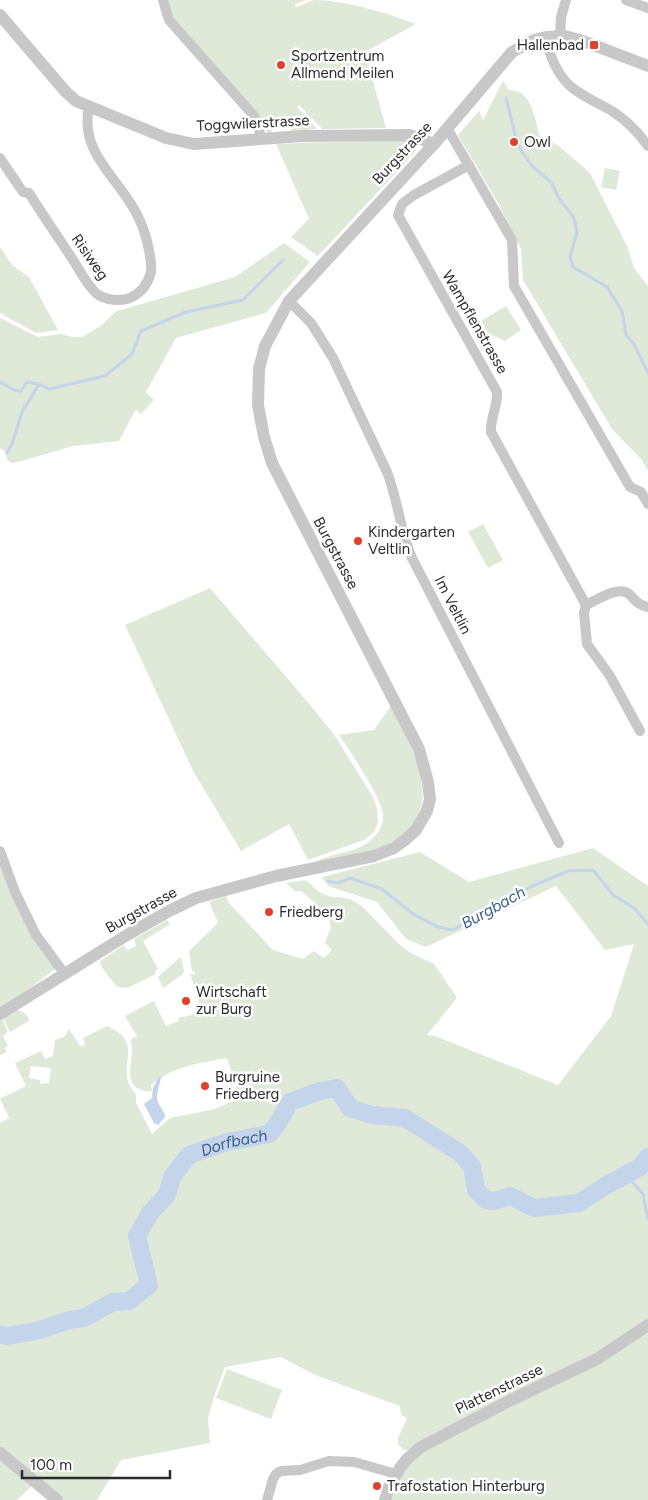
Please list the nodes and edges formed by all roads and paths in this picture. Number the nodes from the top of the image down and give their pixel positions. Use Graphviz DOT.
graph roads {
  1 [pos="163,0"];
  2 [pos="566,0"];
  3 [pos="626,0"];
  4 [pos="648,8"];
  5 [pos="0,15"];
  6 [pos="560,36"];
  7 [pos="546,37"];
  8 [pos="648,66"];
  9 [pos="89,107"];
  10 [pos="447,128"];
  11 [pos="261,140"];
  12 [pos="434,144"];
  13 [pos="648,146"];
  14 [pos="0,158"];
  15 [pos="469,165"];
  16 [pos="289,301"];
  17 [pos="648,504"];
  18 [pos="586,605"];
  19 [pos="648,607"];
  20 [pos="640,731"];
  21 [pos="559,843"];
  22 [pos="0,851"];
  23 [pos="64,973"];
  24 [pos="0,1014"];
  25 [pos="648,1325"];
  26 [pos="0,1453"];
  27 [pos="396,1474"];
  28 [pos="57,1500"];
  29 [pos="267,1500"];
  30 [pos="384,1500"];
  1 -- 11 [label="street"];
  2 -- 6 [label="street"];
  3 -- 4 [label="street"];
  5 -- 9 [label="street, Toggwilerstrasse"];
  6 -- 7 [label="street, Burgstrasse"];
  6 -- 8 [label="street, Burgstrasse"];
  7 -- 10 [label="street, Burgstrasse"];
  7 -- 13 [label="street"];
  9 -- 11 [label="street, Toggwilerstrasse"];
  9 -- 14 [label="street, Risiweg"];
  10 -- 12 [label="street, Burgstrasse"];
  10 -- 15 [label="street"];
  11 -- 12 [label="street, Toggwilerstrasse"];
  12 -- 16 [label="street, Burgstrasse"];
  15 -- 17 [label="street"];
  15 -- 18 [label="street, Wampflenstrasse"];
  16 -- 21 [label="street, Im Veltlin"];
  16 -- 23 [label="street, Burgstrasse"];
  18 -- 19 [label="street"];
  18 -- 20 [label="street, Wampflenstrasse"];
  22 -- 23 [label="street"];
  23 -- 24 [label="street, Burgstrasse"];
  25 -- 27 [label="street, Plattenstrasse"];
  26 -- 28 [label="street"];
  27 -- 29 [label="street"];
  27 -- 30 [label="street, Plattenstrasse"];
}
